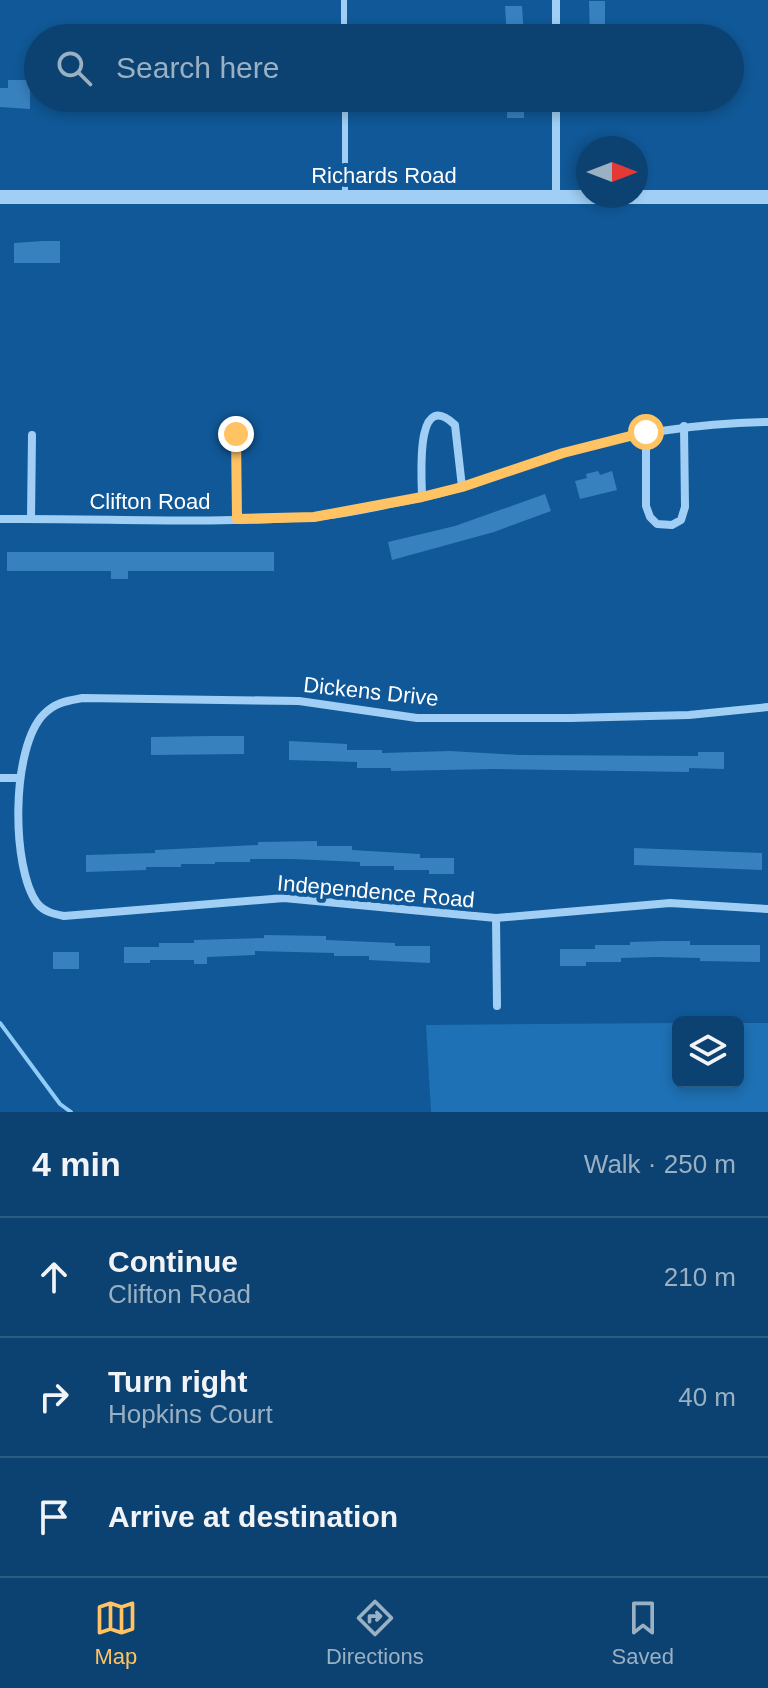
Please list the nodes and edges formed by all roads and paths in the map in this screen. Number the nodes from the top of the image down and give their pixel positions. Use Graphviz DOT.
graph roads {
  1 [pos="344,0"];
  2 [pos="556,0"];
  3 [pos="344,24"];
  4 [pos="556,24"];
  5 [pos="345,112"];
  6 [pos="556,112"];
  7 [pos="0,197"];
  8 [pos="345,197"];
  9 [pos="556,197"];
  10 [pos="768,197"];
  11 [pos="768,422"];
  12 [pos="684,426"];
  13 [pos="646,432"];
  14 [pos="236,434"];
  15 [pos="32,435"];
  16 [pos="462,487"];
  17 [pos="422,497"];
  18 [pos="0,519"];
  19 [pos="31,519"];
  20 [pos="237,519"];
  21 [pos="768,707"];
  22 [pos="0,778"];
  23 [pos="19,778"];
  24 [pos="768,909"];
  25 [pos="496,918"];
  26 [pos="497,1006"];
  1 -- 3 [label="lane"];
  2 -- 4 [label="street"];
  5 -- 8 [label="lane"];
  6 -- 9 [label="street"];
  7 -- 8 [label="street, Richards Road"];
  8 -- 9 [label="street, Richards Road"];
  9 -- 10 [label="street, Richards Road"];
  11 -- 12 [label="street, Clifton Road"];
  12 -- 13 [label="street, Clifton Road"];
  12 -- 13 [label="street"];
  13 -- 16 [label="street, Clifton Road"];
  14 -- 20 [label="street"];
  15 -- 19 [label="street"];
  16 -- 17 [label="street, Clifton Road"];
  16 -- 17 [label="street"];
  17 -- 20 [label="street, Clifton Road"];
  18 -- 19 [label="street, Clifton Road"];
  19 -- 20 [label="street, Clifton Road"];
  21 -- 23 [label="street, Dickens Drive"];
  22 -- 23 [label="street"];
  23 -- 25 [label="street, Independence Road"];
  24 -- 25 [label="street, Independence Road"];
  25 -- 26 [label="street"];
}
